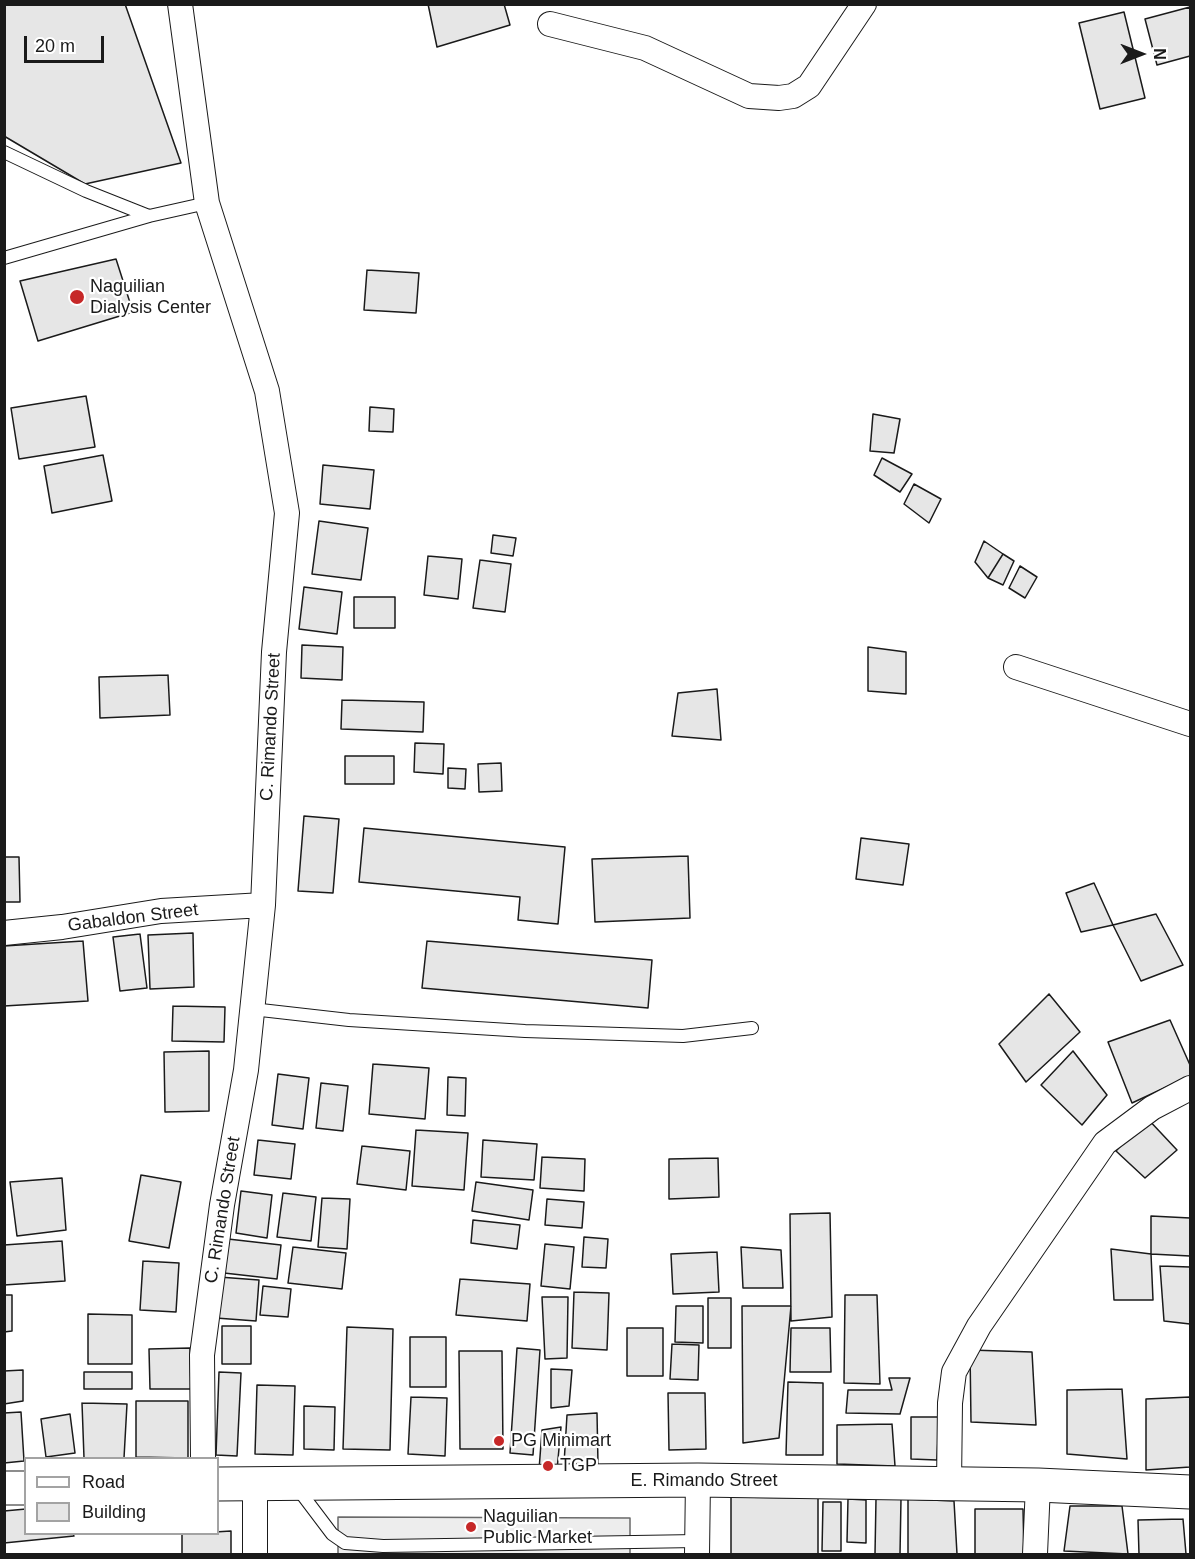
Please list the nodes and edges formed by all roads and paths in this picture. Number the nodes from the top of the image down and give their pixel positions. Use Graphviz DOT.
graph roads {
  1 [pos="180,4"];
  2 [pos="864,4"];
  3 [pos="550,24"];
  4 [pos="4,152"];
  5 [pos="207,203"];
  6 [pos="149,216"];
  7 [pos="4,258"];
  8 [pos="1016,667"];
  9 [pos="1191,724"];
  10 [pos="263,905"];
  11 [pos="4,933"];
  12 [pos="252,1009"];
  13 [pos="752,1028"];
  14 [pos="1191,1088"];
  15 [pos="203,1457"];
  16 [pos="698,1480"];
  17 [pos="219,1484"];
  18 [pos="255,1484"];
  19 [pos="294,1484"];
  20 [pos="949,1484"];
  21 [pos="1038,1485"];
  22 [pos="4,1488"];
  23 [pos="24,1488"];
  24 [pos="1191,1492"];
  25 [pos="697,1548"];
  26 [pos="255,1554"];
  27 [pos="1035,1554"];
  1 -- 5 [label="street, C. Rimando Street"];
  2 -- 3 [label="street"];
  4 -- 6 [label="lane"];
  5 -- 6 [label="lane"];
  5 -- 10 [label="street, C. Rimando Street"];
  6 -- 7 [label="lane"];
  8 -- 9 [label="street"];
  10 -- 11 [label="street, Gabaldon Street"];
  10 -- 12 [label="street, C. Rimando Street"];
  12 -- 13 [label="lane"];
  12 -- 15 [label="street, C. Rimando Street"];
  14 -- 20 [label="street"];
  16 -- 19 [label="street, E. Rimando Street"];
  16 -- 20 [label="street, E. Rimando Street"];
  16 -- 25 [label="street"];
  17 -- 18 [label="street, E. Rimando Street"];
  18 -- 19 [label="street, E. Rimando Street"];
  18 -- 26 [label="street"];
  19 -- 25 [label="lane"];
  20 -- 21 [label="street, E. Rimando Street"];
  21 -- 24 [label="street, E. Rimando Street"];
  21 -- 27 [label="street"];
  22 -- 23 [label="street"];
}
